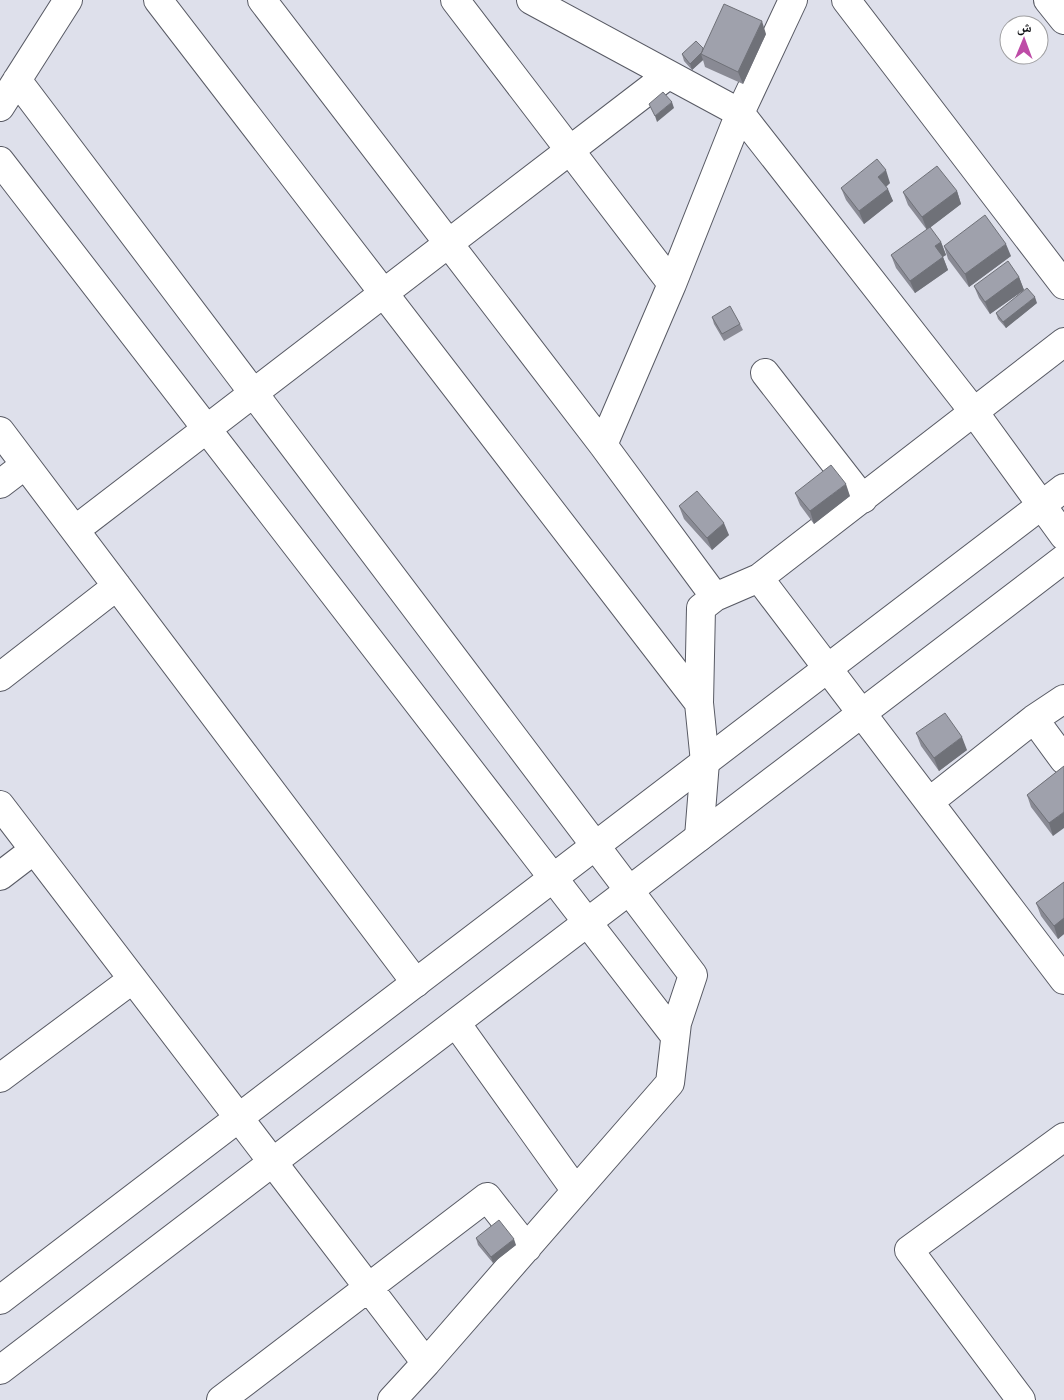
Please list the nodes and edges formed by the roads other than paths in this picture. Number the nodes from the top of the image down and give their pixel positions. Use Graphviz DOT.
graph roads {
  1 [pos="68,0"];
  2 [pos="158,0"];
  3 [pos="262,0"];
  4 [pos="455,0"];
  5 [pos="531,0"];
  6 [pos="793,0"];
  7 [pos="846,0"];
  8 [pos="1048,0"];
  9 [pos="1064,20"];
  10 [pos="668,75"];
  11 [pos="17,80"];
  12 [pos="0,107"];
  13 [pos="740,113"];
  14 [pos="570,150"];
  15 [pos="0,161"];
  16 [pos="448,244"];
  17 [pos="672,284"];
  18 [pos="1064,285"];
  19 [pos="384,293"];
  20 [pos="1064,342"];
  21 [pos="765,373"];
  22 [pos="254,393"];
  23 [pos="974,412"];
  24 [pos="206,429"];
  25 [pos="0,431"];
  26 [pos="603,445"];
  27 [pos="25,465"];
  28 [pos="0,484"];
  29 [pos="1064,488"];
  30 [pos="863,499"];
  31 [pos="1042,505"];
  32 [pos="74,530"];
  33 [pos="1064,536"];
  34 [pos="1064,560"];
  35 [pos="759,578"];
  36 [pos="117,586"];
  37 [pos="715,597"];
  38 [pos="828,668"];
  39 [pos="0,677"];
  40 [pos="1064,699"];
  41 [pos="699,702"];
  42 [pos="862,713"];
  43 [pos="1034,719"];
  44 [pos="1064,760"];
  45 [pos="705,762"];
  46 [pos="929,802"];
  47 [pos="0,805"];
  48 [pos="700,837"];
  49 [pos="596,846"];
  50 [pos="34,850"];
  51 [pos="0,876"];
  52 [pos="553,878"];
  53 [pos="629,890"];
  54 [pos="587,923"];
  55 [pos="133,979"];
  56 [pos="1064,980"];
  57 [pos="416,983"];
  58 [pos="456,1023"];
  59 [pos="675,1036"];
  60 [pos="0,1078"];
  61 [pos="239,1118"];
  62 [pos="1064,1136"];
  63 [pos="273,1162"];
  64 [pos="576,1191"];
  65 [pos="527,1248"];
  66 [pos="369,1287"];
  67 [pos="0,1300"];
  68 [pos="426,1363"];
  69 [pos="0,1370"];
  70 [pos="221,1400"];
  71 [pos="392,1400"];
  72 [pos="1021,1400"];
  1 -- 11 [label="street"];
  2 -- 19 [label="street"];
  3 -- 16 [label="street"];
  4 -- 14 [label="street"];
  5 -- 10 [label="street"];
  6 -- 13 [label="street"];
  7 -- 18 [label="street"];
  8 -- 9 [label="street"];
  10 -- 13 [label="street"];
  10 -- 14 [label="street"];
  11 -- 12 [label="street"];
  11 -- 22 [label="street"];
  13 -- 17 [label="street"];
  13 -- 23 [label="street"];
  14 -- 16 [label="street"];
  14 -- 17 [label="street"];
  15 -- 24 [label="street"];
  16 -- 19 [label="street"];
  16 -- 26 [label="street"];
  17 -- 26 [label="street"];
  19 -- 22 [label="street"];
  19 -- 41 [label="street"];
  20 -- 23 [label="street"];
  21 -- 30 [label="street"];
  22 -- 24 [label="street"];
  22 -- 49 [label="street"];
  23 -- 30 [label="street"];
  23 -- 31 [label="street"];
  24 -- 32 [label="street"];
  24 -- 52 [label="street"];
  25 -- 27 [label="street"];
  26 -- 37 [label="street"];
  27 -- 28 [label="street"];
  27 -- 32 [label="street"];
  29 -- 31 [label="street"];
  30 -- 35 [label="street"];
  31 -- 33 [label="street"];
  31 -- 38 [label="street"];
  32 -- 36 [label="street"];
  34 -- 42 [label="street"];
  35 -- 37 [label="street"];
  35 -- 38 [label="street"];
  36 -- 39 [label="street"];
  36 -- 57 [label="street"];
  37 -- 41 [label="street"];
  38 -- 42 [label="street"];
  38 -- 45 [label="street"];
  40 -- 43 [label="street"];
  41 -- 45 [label="street"];
  42 -- 46 [label="street"];
  42 -- 48 [label="street"];
  43 -- 44 [label="street"];
  43 -- 46 [label="street"];
  45 -- 48 [label="street"];
  45 -- 49 [label="street"];
  46 -- 56 [label="street"];
  47 -- 50 [label="street"];
  48 -- 53 [label="street"];
  49 -- 52 [label="street"];
  49 -- 53 [label="street"];
  50 -- 51 [label="street"];
  50 -- 55 [label="street"];
  52 -- 54 [label="street"];
  52 -- 57 [label="street"];
  53 -- 54 [label="street"];
  53 -- 59 [label="street"];
  54 -- 58 [label="street"];
  54 -- 59 [label="street"];
  55 -- 60 [label="street"];
  55 -- 61 [label="street"];
  57 -- 61 [label="street"];
  58 -- 63 [label="street"];
  58 -- 64 [label="street"];
  59 -- 64 [label="street"];
  61 -- 63 [label="street"];
  61 -- 67 [label="street"];
  62 -- 72 [label="street"];
  63 -- 66 [label="street"];
  63 -- 69 [label="street"];
  64 -- 65 [label="street"];
  65 -- 66 [label="street"];
  65 -- 68 [label="street"];
  66 -- 68 [label="street"];
  66 -- 70 [label="street"];
  68 -- 71 [label="street"];
}
